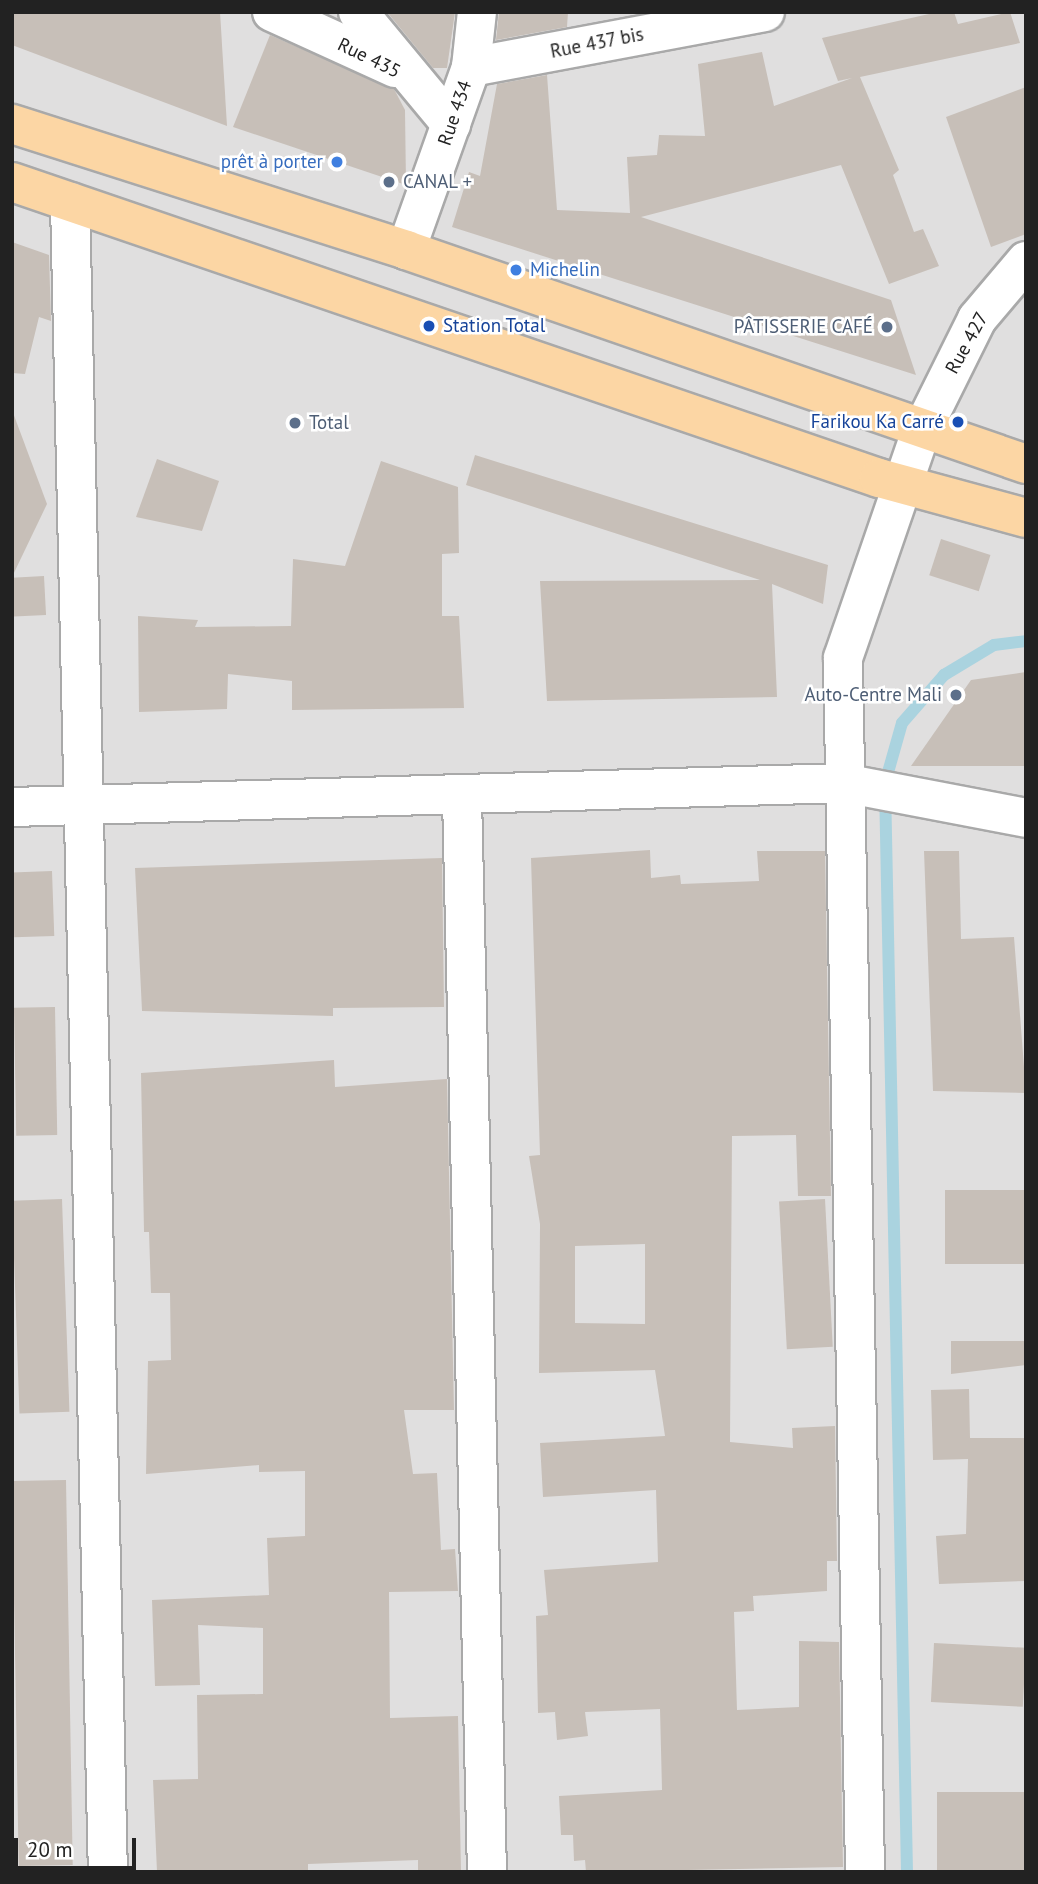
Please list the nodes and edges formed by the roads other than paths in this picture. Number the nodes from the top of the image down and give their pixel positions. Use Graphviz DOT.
graph roads {
  1 [pos="272,12"];
  2 [pos="358,12"];
  3 [pos="477,12"];
  4 [pos="765,12"];
  5 [pos="471,67"];
  6 [pos="403,71"];
  7 [pos="12,124"];
  8 [pos="451,124"];
  9 [pos="12,182"];
  10 [pos="70,202"];
  11 [pos="406,250"];
  12 [pos="1026,261"];
  13 [pos="921,432"];
  14 [pos="1026,464"];
  15 [pos="909,483"];
  16 [pos="1026,518"];
  17 [pos="843,783"];
  18 [pos="462,797"];
  19 [pos="84,805"];
  20 [pos="12,807"];
  21 [pos="1026,818"];
  22 [pos="108,1872"];
  23 [pos="487,1872"];
  24 [pos="865,1872"];
  1 -- 6 [label="street, Rue 435"];
  2 -- 6 [label="street"];
  3 -- 5 [label="street, Rue 434"];
  4 -- 5 [label="street, Rue 437 bis"];
  5 -- 8 [label="street, Rue 434"];
  6 -- 8 [label="street, Rue 435"];
  7 -- 11 [label="main road"];
  8 -- 11 [label="street, Rue 434"];
  9 -- 10 [label="main road"];
  10 -- 15 [label="main road"];
  10 -- 19 [label="street"];
  11 -- 13 [label="main road"];
  12 -- 13 [label="street, Rue 427"];
  13 -- 14 [label="main road"];
  13 -- 15 [label="street, Rue 427"];
  15 -- 16 [label="main road"];
  15 -- 17 [label="street, Rue 427"];
  17 -- 18 [label="street"];
  17 -- 21 [label="street"];
  17 -- 24 [label="street, Rue 427"];
  18 -- 19 [label="street"];
  18 -- 23 [label="street"];
  19 -- 20 [label="street"];
  19 -- 22 [label="street"];
}
